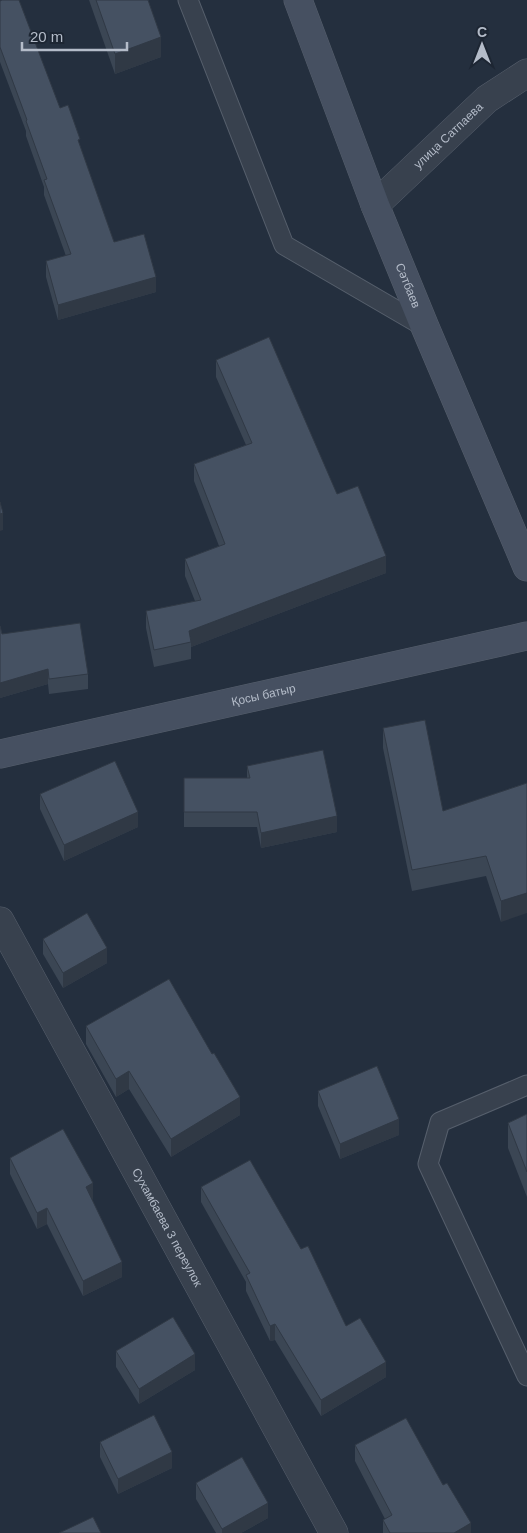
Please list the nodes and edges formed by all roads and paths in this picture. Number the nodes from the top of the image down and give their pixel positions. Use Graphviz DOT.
graph roads {
  1 [pos="188,0"];
  2 [pos="298,0"];
  3 [pos="527,73"];
  4 [pos="375,205"];
  5 [pos="424,327"];
  6 [pos="524,550"];
  7 [pos="527,636"];
  8 [pos="0,754"];
  9 [pos="0,921"];
  10 [pos="527,1085"];
  11 [pos="527,1376"];
  12 [pos="334,1533"];
  1 -- 5 [label="lane"];
  2 -- 4 [label="street, Сәтбаев"];
  3 -- 4 [label="street, улица Сатпаева"];
  4 -- 5 [label="street, Сәтбаев"];
  5 -- 6 [label="street, Сәтбаев"];
  7 -- 8 [label="street, Қосы батыр"];
  9 -- 12 [label="street, Сухамбаева 3 переулок"];
  10 -- 11 [label="lane"];
}
